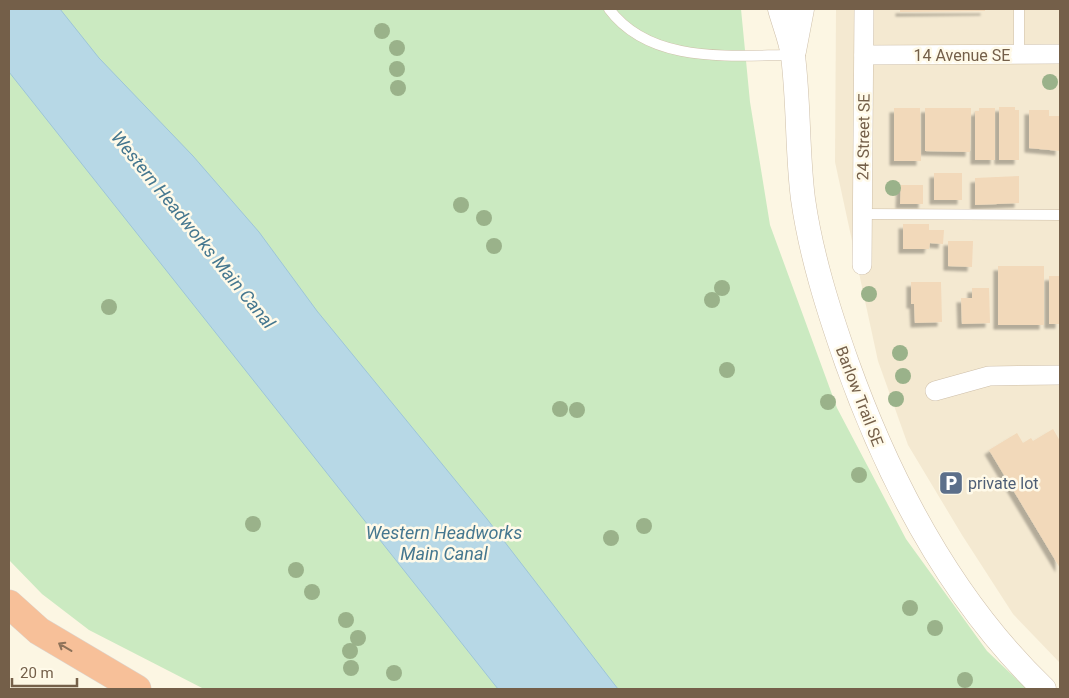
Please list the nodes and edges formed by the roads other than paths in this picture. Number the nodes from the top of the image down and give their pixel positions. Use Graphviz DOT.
graph roads {
  1 [pos="609,9"];
  2 [pos="780,9"];
  3 [pos="802,9"];
  4 [pos="864,9"];
  5 [pos="1019,9"];
  6 [pos="1060,54"];
  7 [pos="793,55"];
  8 [pos="1019,55"];
  9 [pos="864,56"];
  10 [pos="862,214"];
  11 [pos="1060,215"];
  12 [pos="862,265"];
  13 [pos="1060,375"];
  14 [pos="935,391"];
  15 [pos="9,604"];
  16 [pos="137,689"];
  17 [pos="1044,689"];
  1 -- 7 [label="lane"];
  2 -- 7 [label="street, Barlow Trail SE"];
  3 -- 7 [label="street, Barlow Trail SE"];
  4 -- 9 [label="street, 24 Street SE"];
  5 -- 8 [label="lane"];
  6 -- 8 [label="street, 14 Avenue SE"];
  7 -- 17 [label="street, Barlow Trail SE"];
  8 -- 9 [label="street, 14 Avenue SE"];
  9 -- 10 [label="street, 24 Street SE"];
  10 -- 11 [label="lane"];
  10 -- 12 [label="street, 24 Street SE"];
  13 -- 14 [label="street"];
  16 -- 15 [label="highway, one-way"];
}
